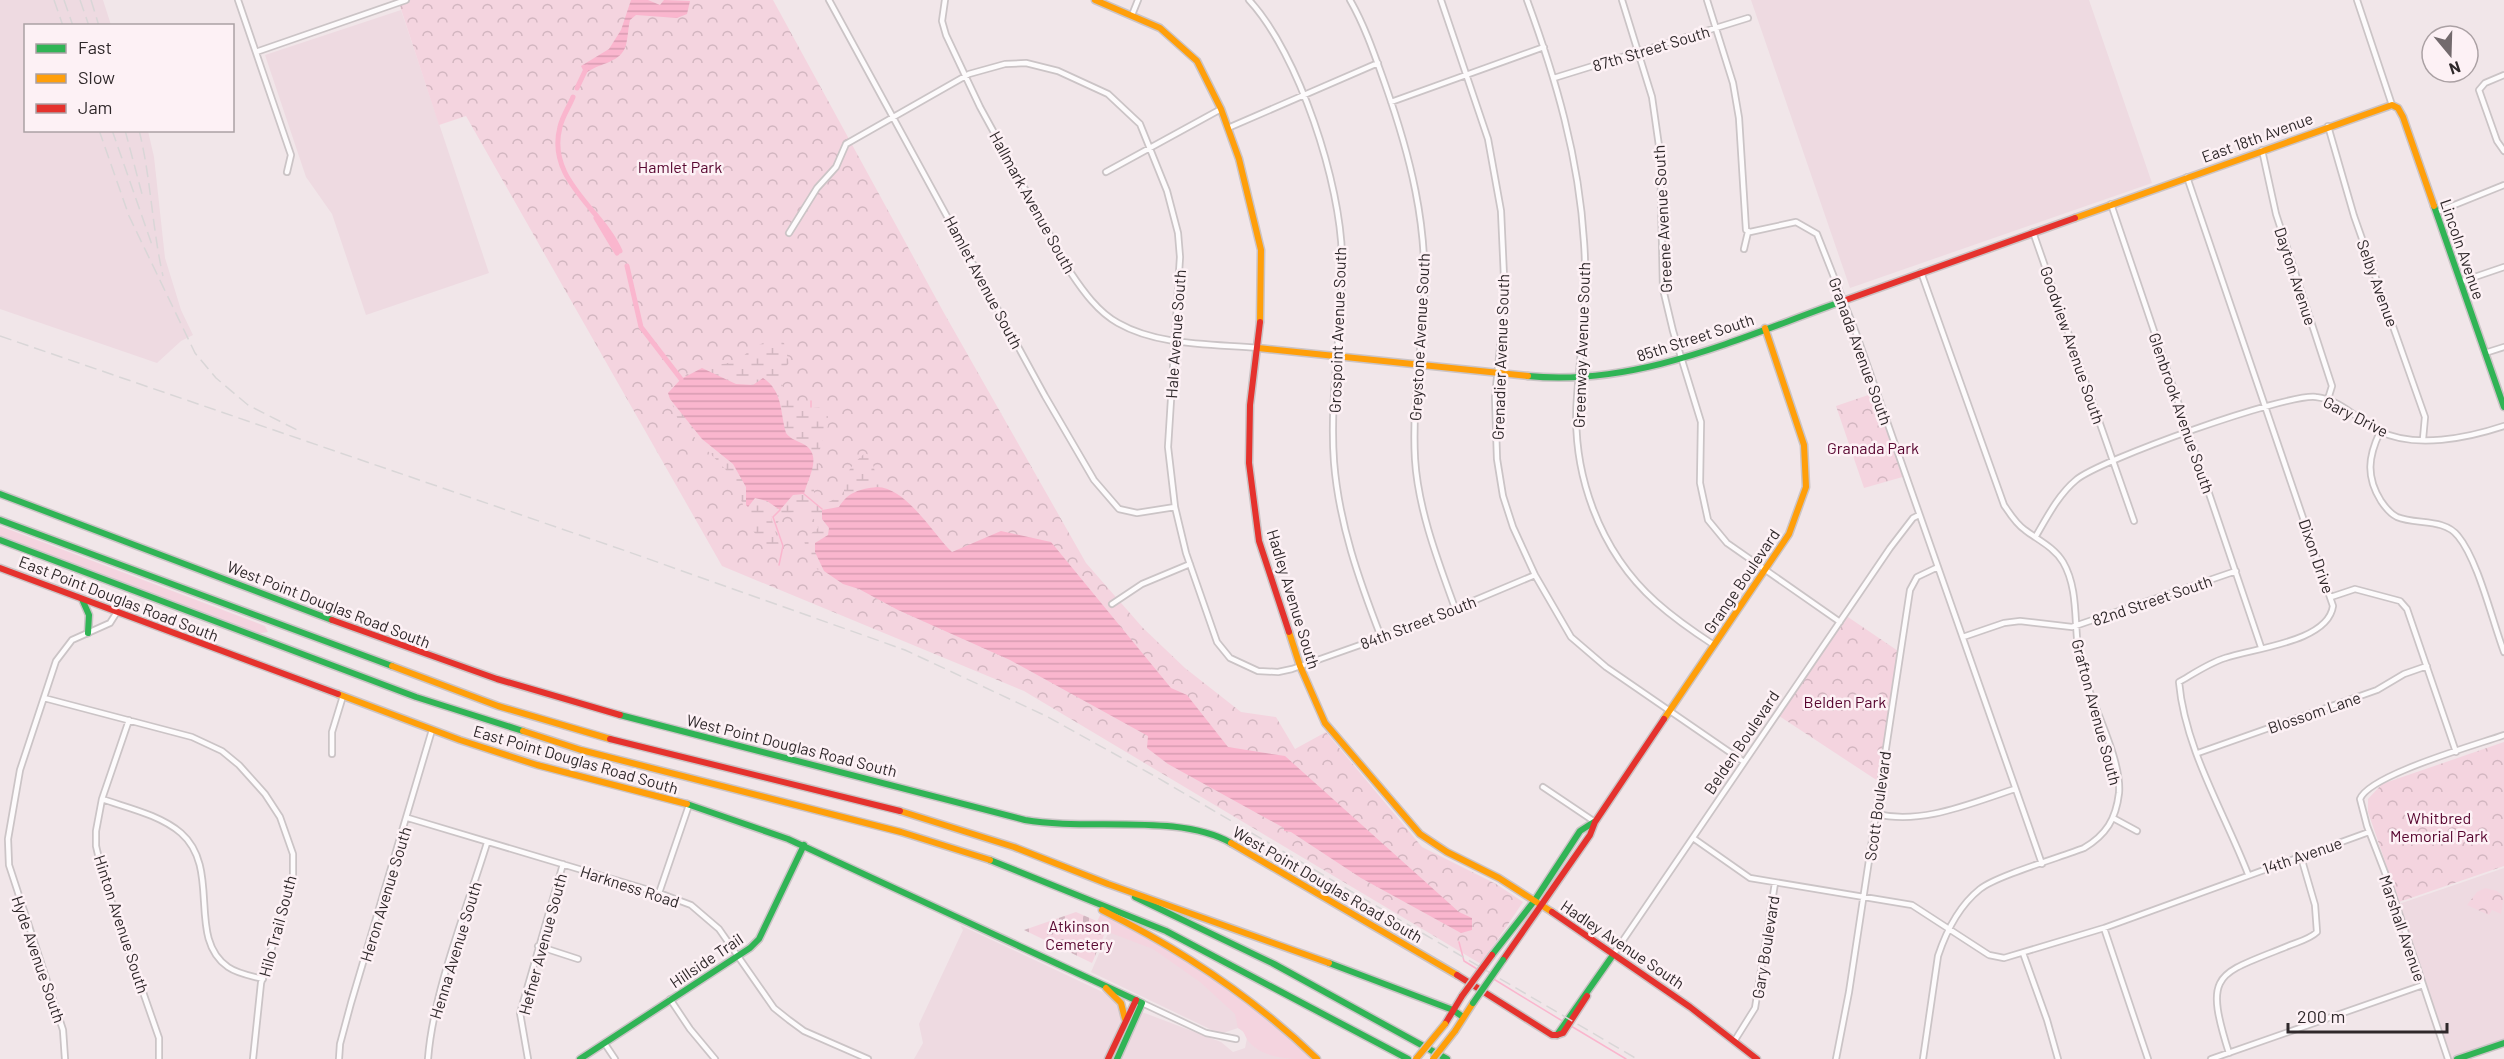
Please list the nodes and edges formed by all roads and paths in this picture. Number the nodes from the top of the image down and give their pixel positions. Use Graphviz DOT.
graph roads {
  1 [pos="238,0"];
  2 [pos="406,0"];
  3 [pos="829,0"];
  4 [pos="945,0"];
  5 [pos="1095,0"];
  6 [pos="1138,0"];
  7 [pos="1249,0"];
  8 [pos="1350,0"];
  9 [pos="1441,0"];
  10 [pos="1527,0"];
  11 [pos="1622,0"];
  12 [pos="1707,0"];
  13 [pos="2357,0"];
  14 [pos="1132,15"];
  15 [pos="1748,18"];
  16 [pos="1716,28"];
  17 [pos="1544,47"];
  18 [pos="256,52"];
  19 [pos="1639,52"];
  20 [pos="1378,63"];
  21 [pos="1468,74"];
  22 [pos="966,75"];
  23 [pos="2504,75"];
  24 [pos="1554,78"];
  25 [pos="1303,94"];
  26 [pos="1391,102"];
  27 [pos="2392,105"];
  28 [pos="1221,109"];
  29 [pos="894,116"];
  30 [pos="2328,126"];
  31 [pos="1228,128"];
  32 [pos="1149,147"];
  33 [pos="2262,150"];
  34 [pos="2504,151"];
  35 [pos="287,172"];
  36 [pos="1106,172"];
  37 [pos="2187,177"];
  38 [pos="2504,185"];
  39 [pos="2132,196"];
  40 [pos="2111,204"];
  41 [pos="2437,212"];
  42 [pos="1748,232"];
  43 [pos="2033,232"];
  44 [pos="789,233"];
  45 [pos="1744,249"];
  46 [pos="2504,267"];
  47 [pos="1921,272"];
  48 [pos="2460,282"];
  49 [pos="1842,300"];
  50 [pos="1765,328"];
  51 [pos="1174,340"];
  52 [pos="2504,346"];
  53 [pos="1258,348"];
  54 [pos="2485,353"];
  55 [pos="1337,356"];
  56 [pos="1682,358"];
  57 [pos="1418,365"];
  58 [pos="1498,374"];
  59 [pos="1579,378"];
  60 [pos="2328,399"];
  61 [pos="2265,407"];
  62 [pos="2504,407"];
  63 [pos="2504,426"];
  64 [pos="2380,432"];
  65 [pos="2188,433"];
  66 [pos="2423,439"];
  67 [pos="2112,459"];
  68 [pos="0,494"];
  69 [pos="1174,507"];
  70 [pos="1919,515"];
  71 [pos="0,519"];
  72 [pos="2134,521"];
  73 [pos="2036,536"];
  74 [pos="0,540"];
  75 [pos="1190,564"];
  76 [pos="1938,567"];
  77 [pos="0,568"];
  78 [pos="1767,570"];
  79 [pos="2236,571"];
  80 [pos="1535,574"];
  81 [pos="2331,597"];
  82 [pos="82,598"];
  83 [pos="1112,604"];
  84 [pos="1455,608"];
  85 [pos="117,612"];
  86 [pos="1840,622"];
  87 [pos="2075,626"];
  88 [pos="88,633"];
  89 [pos="1381,637"];
  90 [pos="1963,638"];
  91 [pos="1714,645"];
  92 [pos="2261,647"];
  93 [pos="2504,652"];
  94 [pos="1300,666"];
  95 [pos="2427,666"];
  96 [pos="343,696"];
  97 [pos="44,698"];
  98 [pos="1670,711"];
  99 [pos="129,720"];
  100 [pos="432,730"];
  101 [pos="2504,735"];
  102 [pos="2456,752"];
  103 [pos="2198,753"];
  104 [pos="332,754"];
  105 [pos="1744,762"];
  106 [pos="1543,787"];
  107 [pos="2015,789"];
  108 [pos="102,799"];
  109 [pos="689,805"];
  110 [pos="1876,814"];
  111 [pos="408,818"];
  112 [pos="2113,818"];
  113 [pos="1594,822"];
  114 [pos="2137,831"];
  115 [pos="2369,832"];
  116 [pos="1693,838"];
  117 [pos="487,843"];
  118 [pos="804,845"];
  119 [pos="2301,857"];
  120 [pos="563,864"];
  121 [pos="2042,864"];
  122 [pos="2248,874"];
  123 [pos="1034,876"];
  124 [pos="1775,883"];
  125 [pos="1108,884"];
  126 [pos="659,893"];
  127 [pos="1863,897"];
  128 [pos="1535,900"];
  129 [pos="1543,906"];
  130 [pos="2104,928"];
  131 [pos="1950,929"];
  132 [pos="538,946"];
  133 [pos="2023,953"];
  134 [pos="1613,955"];
  135 [pos="739,957"];
  136 [pos="578,959"];
  137 [pos="263,979"];
  138 [pos="1096,981"];
  139 [pos="2423,985"];
  140 [pos="670,999"];
  141 [pos="1139,1001"];
  142 [pos="1453,1010"];
  143 [pos="1463,1017"];
  144 [pos="1126,1021"];
  145 [pos="1557,1035"];
  146 [pos="1236,1040"];
  147 [pos="1735,1040"];
  148 [pos="2504,1043"];
  149 [pos="605,1044"];
  150 [pos="2229,1053"];
  151 [pos="862,1058"];
  152 [pos="65,1059"];
  153 [pos="159,1059"];
  154 [pos="253,1059"];
  155 [pos="339,1059"];
  156 [pos="428,1059"];
  157 [pos="528,1059"];
  158 [pos="580,1059"];
  159 [pos="615,1059"];
  160 [pos="715,1059"];
  161 [pos="868,1059"];
  162 [pos="1108,1059"];
  163 [pos="1117,1059"];
  164 [pos="1317,1059"];
  165 [pos="1408,1059"];
  166 [pos="1416,1059"];
  167 [pos="1432,1059"];
  168 [pos="1447,1059"];
  169 [pos="1757,1059"];
  170 [pos="1836,1059"];
  171 [pos="1923,1059"];
  172 [pos="2058,1059"];
  173 [pos="2148,1059"];
  174 [pos="2211,1059"];
  175 [pos="2448,1059"];
  176 [pos="2457,1059"];
  1 -- 18 [label="street"];
  2 -- 18 [label="street"];
  3 -- 29 [label="street, Hamlet Avenue South"];
  4 -- 22 [label="street, Hallmark Avenue South"];
  5 -- 14 [label="main road, Hadley Avenue South"];
  6 -- 14 [label="street"];
  7 -- 25 [label="street, Grospoint Avenue South"];
  8 -- 20 [label="street, Greystone Avenue South"];
  9 -- 21 [label="street, Grenadier Avenue South"];
  10 -- 17 [label="street, Greenway Avenue South"];
  11 -- 19 [label="street, Greene Avenue South"];
  12 -- 16 [label="street"];
  13 -- 27 [label="street"];
  14 -- 28 [label="main road, Hadley Avenue South"];
  15 -- 16 [label="street, 87th Street South"];
  16 -- 19 [label="street, 87th Street South"];
  16 -- 42 [label="street"];
  17 -- 21 [label="street"];
  17 -- 24 [label="street, Greenway Avenue South"];
  18 -- 35 [label="street"];
  19 -- 24 [label="street, 87th Street South"];
  19 -- 56 [label="street, Greene Avenue South"];
  20 -- 25 [label="street"];
  20 -- 26 [label="street, Greystone Avenue South"];
  21 -- 26 [label="street"];
  21 -- 58 [label="street, Grenadier Avenue South"];
  22 -- 29 [label="street, Hale Avenue South"];
  22 -- 32 [label="street, Hale Avenue South"];
  22 -- 51 [label="street, Hallmark Avenue South"];
  23 -- 34 [label="street"];
  24 -- 59 [label="street, Greenway Avenue South"];
  25 -- 31 [label="street"];
  25 -- 55 [label="street, Grospoint Avenue South"];
  26 -- 57 [label="street, Greystone Avenue South"];
  27 -- 30 [label="main road, East 18th Avenue"];
  27 -- 41 [label="main road, Lincoln Avenue"];
  28 -- 31 [label="main road, Hadley Avenue South"];
  28 -- 32 [label="street"];
  29 -- 44 [label="street, Hale Avenue South"];
  29 -- 69 [label="street, Hamlet Avenue South"];
  30 -- 33 [label="main road, East 18th Avenue"];
  30 -- 66 [label="street, Selby Avenue"];
  31 -- 53 [label="main road, Hadley Avenue South"];
  32 -- 36 [label="street"];
  32 -- 51 [label="street, Hale Avenue South"];
  33 -- 37 [label="main road, East 18th Avenue"];
  33 -- 60 [label="street, Dayton Avenue"];
  37 -- 39 [label="main road, East 18th Avenue"];
  37 -- 61 [label="street, Dixon Drive"];
  38 -- 41 [label="street"];
  39 -- 40 [label="main road, 85th Street South"];
  40 -- 43 [label="main road, 85th Street South"];
  40 -- 65 [label="street, Glenbrook Avenue South"];
  41 -- 48 [label="main road, Lincoln Avenue"];
  42 -- 45 [label="street"];
  42 -- 49 [label="street, Granada Avenue South"];
  43 -- 47 [label="main road, 85th Street South"];
  43 -- 67 [label="street, Goodview Avenue South"];
  46 -- 48 [label="street"];
  47 -- 49 [label="main road, 85th Street South"];
  47 -- 73 [label="street, Grafton Avenue South"];
  48 -- 54 [label="main road, Lincoln Avenue"];
  49 -- 50 [label="main road, 85th Street South"];
  49 -- 70 [label="street, Granada Avenue South"];
  50 -- 56 [label="main road, 85th Street South"];
  50 -- 78 [label="main road, Grange Boulevard"];
  51 -- 53 [label="street, 85th Street South"];
  51 -- 69 [label="street, Hale Avenue South"];
  52 -- 54 [label="street"];
  53 -- 55 [label="main road, 85th Street South"];
  53 -- 94 [label="main road, Hadley Avenue South"];
  54 -- 62 [label="main road, Lincoln Avenue"];
  55 -- 57 [label="main road, 85th Street South"];
  55 -- 89 [label="street, Grospoint Avenue South"];
  56 -- 59 [label="main road, 85th Street South"];
  56 -- 78 [label="street, Greene Avenue South"];
  57 -- 58 [label="main road, 85th Street South"];
  57 -- 84 [label="street, Greystone Avenue South"];
  58 -- 59 [label="main road, 85th Street South"];
  58 -- 80 [label="street, Grenadier Avenue South"];
  59 -- 91 [label="street, Greenway Avenue South"];
  60 -- 61 [label="street, Gary Drive"];
  60 -- 64 [label="street, Gary Drive"];
  61 -- 65 [label="street, Gary Drive"];
  61 -- 81 [label="street, Dixon Drive"];
  63 -- 66 [label="street, Gary Drive"];
  64 -- 66 [label="street, Gary Drive"];
  64 -- 93 [label="street"];
  65 -- 67 [label="street, Gary Drive"];
  65 -- 79 [label="street, Glenbrook Avenue South"];
  67 -- 72 [label="street, Goodview Avenue South"];
  67 -- 73 [label="street, Gary Drive"];
  68 -- 145 [label="main road, West Point Douglas Road South"];
  69 -- 75 [label="street, Hale Avenue South"];
  70 -- 76 [label="street, Granada Avenue South"];
  70 -- 86 [label="street, Belden Boulevard"];
  71 -- 125 [label="main road"];
  73 -- 87 [label="street, Grafton Avenue South"];
  74 -- 123 [label="main road"];
  75 -- 83 [label="street"];
  75 -- 94 [label="street, Hale Avenue South"];
  76 -- 90 [label="street, Granada Avenue South"];
  76 -- 110 [label="street, Scott Boulevard"];
  77 -- 82 [label="main road, East Point Douglas Road South"];
  78 -- 86 [label="street, Greene Avenue South"];
  78 -- 91 [label="main road, Grange Boulevard"];
  79 -- 87 [label="street, 82nd Street South"];
  79 -- 92 [label="street, Glenbrook Avenue South"];
  80 -- 84 [label="street, 84th Street South"];
  80 -- 98 [label="street, Grenadier Avenue South"];
  81 -- 92 [label="street, Dixon Drive"];
  81 -- 95 [label="street"];
  82 -- 85 [label="main road, East Point Douglas Road South"];
  82 -- 88 [label="main road"];
  84 -- 89 [label="street, 84th Street South"];
  85 -- 88 [label="street, Hyde Avenue South"];
  85 -- 96 [label="main road, East Point Douglas Road South"];
  86 -- 105 [label="street, Belden Boulevard"];
  87 -- 90 [label="street, 82nd Street South"];
  87 -- 112 [label="street, Grafton Avenue South"];
  88 -- 97 [label="street, Hyde Avenue South"];
  89 -- 94 [label="street, 84th Street South"];
  90 -- 107 [label="street, Granada Avenue South"];
  91 -- 98 [label="main road, Grange Boulevard"];
  92 -- 103 [label="street, Dixon Drive"];
  94 -- 128 [label="main road, Hadley Avenue South"];
  95 -- 102 [label="street"];
  95 -- 103 [label="street, Blossom Lane"];
  96 -- 100 [label="main road, East Point Douglas Road South"];
  96 -- 104 [label="street"];
  97 -- 99 [label="street, Hilo Trail South"];
  97 -- 152 [label="street, Hyde Avenue South"];
  98 -- 105 [label="street, Grenadier Avenue South"];
  98 -- 113 [label="main road, Grange Boulevard"];
  99 -- 108 [label="street, Hinton Avenue South"];
  99 -- 137 [label="street, Hilo Trail South"];
  100 -- 109 [label="main road, East Point Douglas Road South"];
  100 -- 111 [label="street, Heron Avenue South"];
  101 -- 102 [label="street"];
  102 -- 115 [label="street"];
  103 -- 122 [label="street, Dixon Drive"];
  105 -- 116 [label="street, Belden Boulevard"];
  106 -- 113 [label="street"];
  107 -- 110 [label="street"];
  107 -- 121 [label="street, Granada Avenue South"];
  108 -- 137 [label="street"];
  108 -- 153 [label="street, Hinton Avenue South"];
  109 -- 118 [label="main road, East Point Douglas Road South"];
  109 -- 126 [label="street"];
  110 -- 127 [label="street, Scott Boulevard"];
  111 -- 117 [label="street, Harkness Road"];
  111 -- 155 [label="street, Heron Avenue South"];
  112 -- 114 [label="street"];
  112 -- 121 [label="street, Grafton Avenue South"];
  113 -- 128 [label="main road, Grange Boulevard"];
  113 -- 129 [label="main road, Grange Boulevard"];
  115 -- 119 [label="street, 14th Avenue"];
  115 -- 139 [label="street, Marshall Avenue"];
  116 -- 124 [label="street"];
  116 -- 134 [label="street, Belden Boulevard"];
  117 -- 120 [label="street, Harkness Road"];
  117 -- 156 [label="street, Henna Avenue South"];
  118 -- 135 [label="main road, Hillside Trail"];
  118 -- 138 [label="main road, East Point Douglas Road South"];
  119 -- 122 [label="street, 14th Avenue"];
  119 -- 150 [label="street"];
  120 -- 126 [label="street, Harkness Road"];
  120 -- 132 [label="street, Hefner Avenue South"];
  121 -- 131 [label="street, Grafton Avenue South"];
  122 -- 130 [label="street, 14th Avenue"];
  123 -- 164 [label="main road"];
  123 -- 165 [label="main road"];
  124 -- 127 [label="street"];
  124 -- 147 [label="street, Gary Boulevard"];
  125 -- 142 [label="main road"];
  125 -- 168 [label="main road"];
  126 -- 135 [label="street, Harkness Road"];
  127 -- 131 [label="street"];
  127 -- 170 [label="street, Scott Boulevard"];
  128 -- 129 [label="main road, Hadley Avenue South"];
  128 -- 142 [label="main road, Grange Boulevard, bridge"];
  129 -- 134 [label="main road, Hadley Avenue South"];
  129 -- 143 [label="main road, Grange Boulevard, bridge"];
  130 -- 133 [label="street, 14th Avenue"];
  130 -- 173 [label="street"];
  131 -- 133 [label="street, 14th Avenue"];
  131 -- 171 [label="street, Grafton Avenue South"];
  132 -- 136 [label="street"];
  132 -- 157 [label="street, Hefner Avenue South"];
  133 -- 172 [label="street"];
  134 -- 145 [label="main road, Belden Boulevard"];
  134 -- 147 [label="main road, Hadley Avenue South"];
  135 -- 140 [label="main road, Hillside Trail"];
  135 -- 151 [label="street, Harkness Road"];
  137 -- 154 [label="street, Hilo Trail South"];
  138 -- 141 [label="main road, East Point Douglas Road South"];
  138 -- 144 [label="main road"];
  139 -- 150 [label="street"];
  139 -- 175 [label="street, Marshall Avenue"];
  140 -- 149 [label="main road, Hillside Trail"];
  140 -- 160 [label="street"];
  141 -- 144 [label="main road"];
  141 -- 146 [label="street, East Point Douglas Road South"];
  141 -- 163 [label="main road"];
  142 -- 143 [label="main road"];
  142 -- 166 [label="main road, Grange Boulevard, bridge"];
  143 -- 167 [label="main road, Grange Boulevard, bridge"];
  144 -- 162 [label="main road"];
  147 -- 169 [label="main road, Hadley Avenue South"];
  148 -- 176 [label="main road"];
  149 -- 158 [label="main road, Hillside Trail"];
  149 -- 159 [label="street"];
  150 -- 174 [label="street"];
  151 -- 161 [label="street, Harkness Road"];
}
